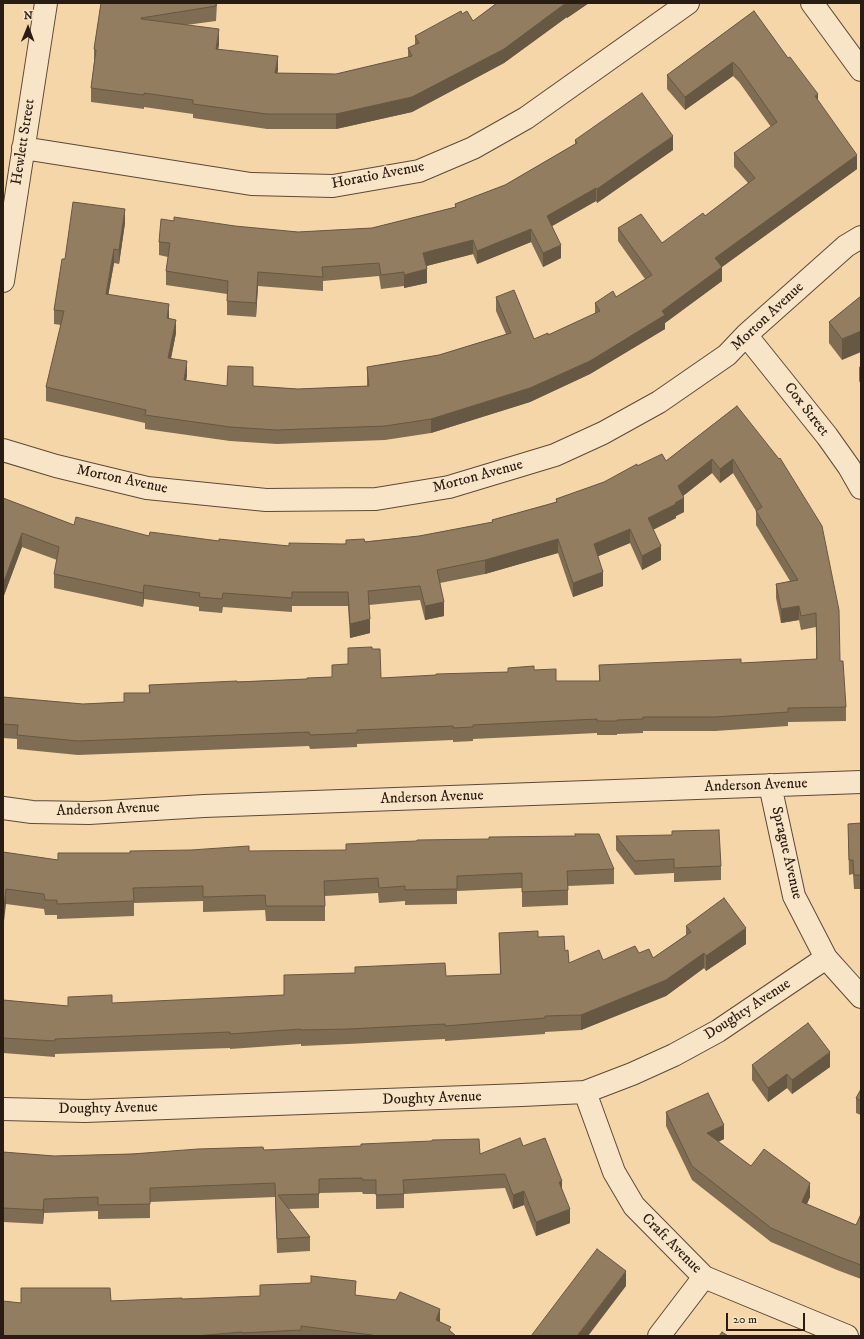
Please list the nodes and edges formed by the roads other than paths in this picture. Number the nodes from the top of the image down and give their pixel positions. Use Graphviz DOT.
graph roads {
  1 [pos="46,3"];
  2 [pos="688,3"];
  3 [pos="812,3"];
  4 [pos="861,70"];
  5 [pos="23,148"];
  6 [pos="861,237"];
  7 [pos="3,281"];
  8 [pos="746,335"];
  9 [pos="3,450"];
  10 [pos="861,488"];
  11 [pos="861,782"];
  12 [pos="770,785"];
  13 [pos="3,808"];
  14 [pos="826,958"];
  15 [pos="861,997"];
  16 [pos="585,1092"];
  17 [pos="3,1108"];
  18 [pos="704,1277"];
  19 [pos="659,1336"];
  20 [pos="847,1336"];
  1 -- 5 [label="street, Hewlett Street"];
  2 -- 5 [label="street, Horatio Avenue"];
  3 -- 4 [label="street"];
  5 -- 7 [label="street, Hewlett Street"];
  6 -- 8 [label="street, Morton Avenue"];
  8 -- 9 [label="street, Morton Avenue"];
  8 -- 10 [label="street, Cox Street"];
  11 -- 12 [label="street, Anderson Avenue"];
  12 -- 13 [label="street, Anderson Avenue"];
  12 -- 14 [label="street, Sprague Avenue"];
  14 -- 15 [label="street, Sprague Avenue"];
  14 -- 16 [label="street, Doughty Avenue"];
  16 -- 17 [label="street, Doughty Avenue"];
  16 -- 18 [label="street, Craft Avenue"];
  18 -- 19 [label="street"];
  18 -- 20 [label="street, Craft Avenue"];
}
